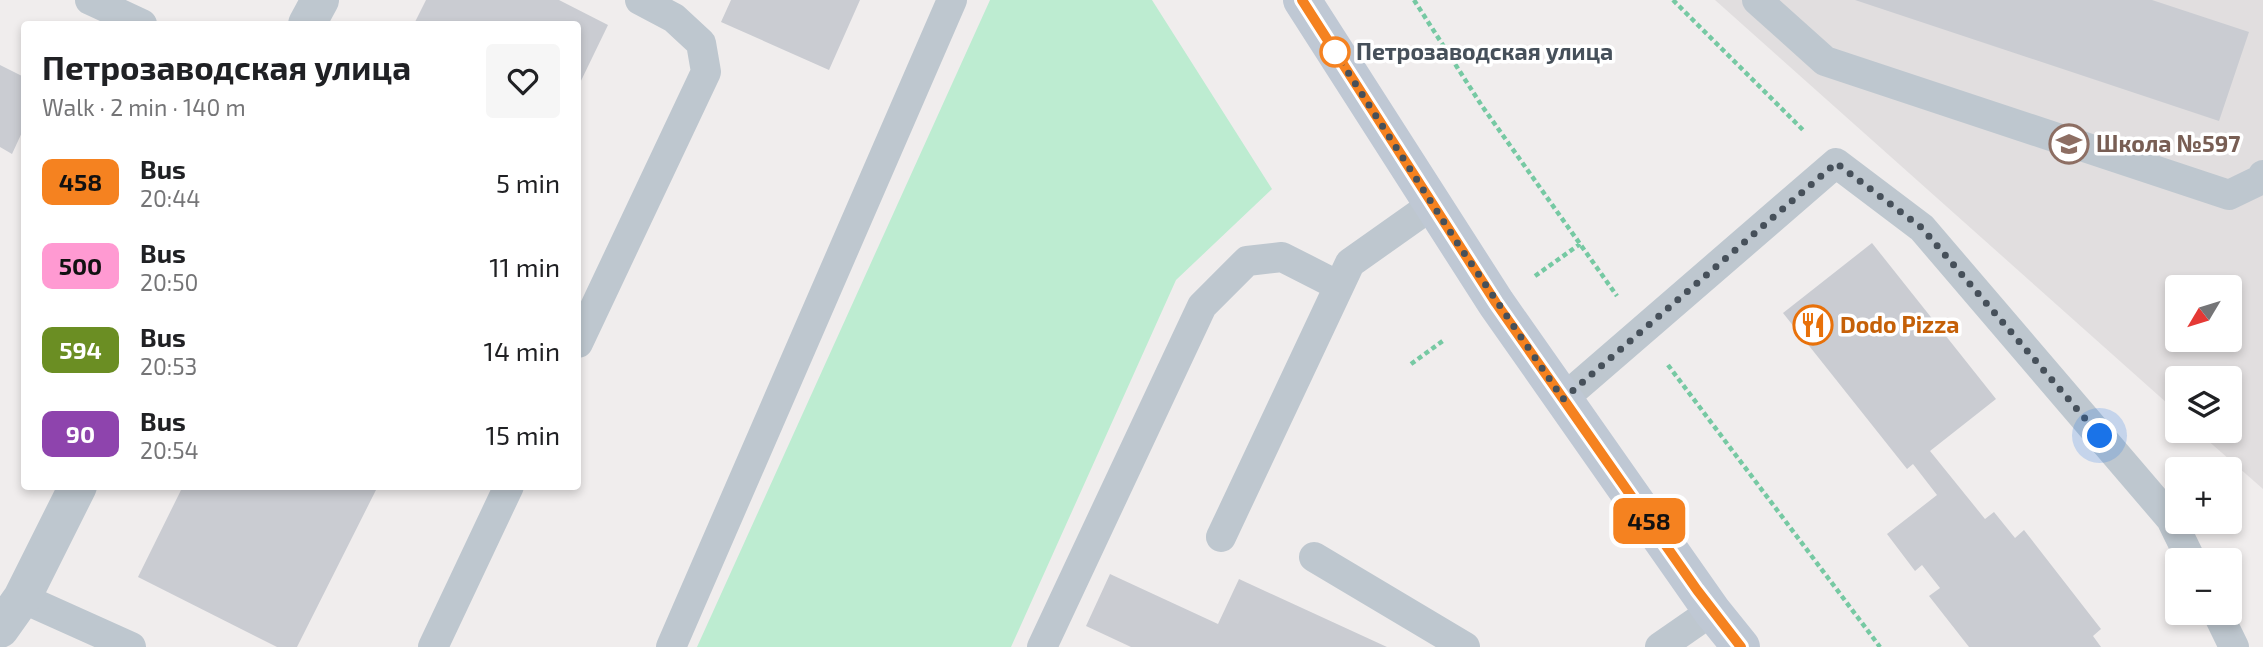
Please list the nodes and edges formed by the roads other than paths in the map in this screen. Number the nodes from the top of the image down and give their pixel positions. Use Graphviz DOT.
graph roads {
  1 [pos="90,0"];
  2 [pos="320,0"];
  3 [pos="640,0"];
  4 [pos="952,0"];
  5 [pos="1302,0"];
  6 [pos="1757,0"];
  7 [pos="136,21"];
  8 [pos="309,21"];
  9 [pos="2263,175"];
  10 [pos="1432,205"];
  11 [pos="1339,286"];
  12 [pos="581,337"];
  13 [pos="1563,399"];
  14 [pos="76,490"];
  15 [pos="507,490"];
  16 [pos="1221,537"];
  17 [pos="2185,548"];
  18 [pos="1314,557"];
  19 [pos="22,598"];
  20 [pos="1712,611"];
  21 [pos="2223,625"];
  22 [pos="0,629"];
  23 [pos="131,647"];
  24 [pos="433,647"];
  25 [pos="671,647"];
  26 [pos="1042,647"];
  27 [pos="1465,647"];
  28 [pos="1660,647"];
  29 [pos="1741,647"];
  30 [pos="2234,647"];
  1 -- 7 [label="lane"];
  2 -- 8 [label="street"];
  3 -- 12 [label="lane"];
  4 -- 25 [label="lane"];
  5 -- 10 [label="main road"];
  6 -- 9 [label="lane"];
  10 -- 11 [label="lane"];
  10 -- 13 [label="main road"];
  11 -- 16 [label="lane"];
  11 -- 26 [label="lane"];
  13 -- 17 [label="lane"];
  13 -- 20 [label="main road"];
  14 -- 19 [label="street"];
  15 -- 24 [label="lane"];
  18 -- 27 [label="lane"];
  19 -- 22 [label="street"];
  19 -- 23 [label="lane"];
  20 -- 28 [label="lane"];
  20 -- 29 [label="main road"];
  21 -- 30 [label="lane"];
}
